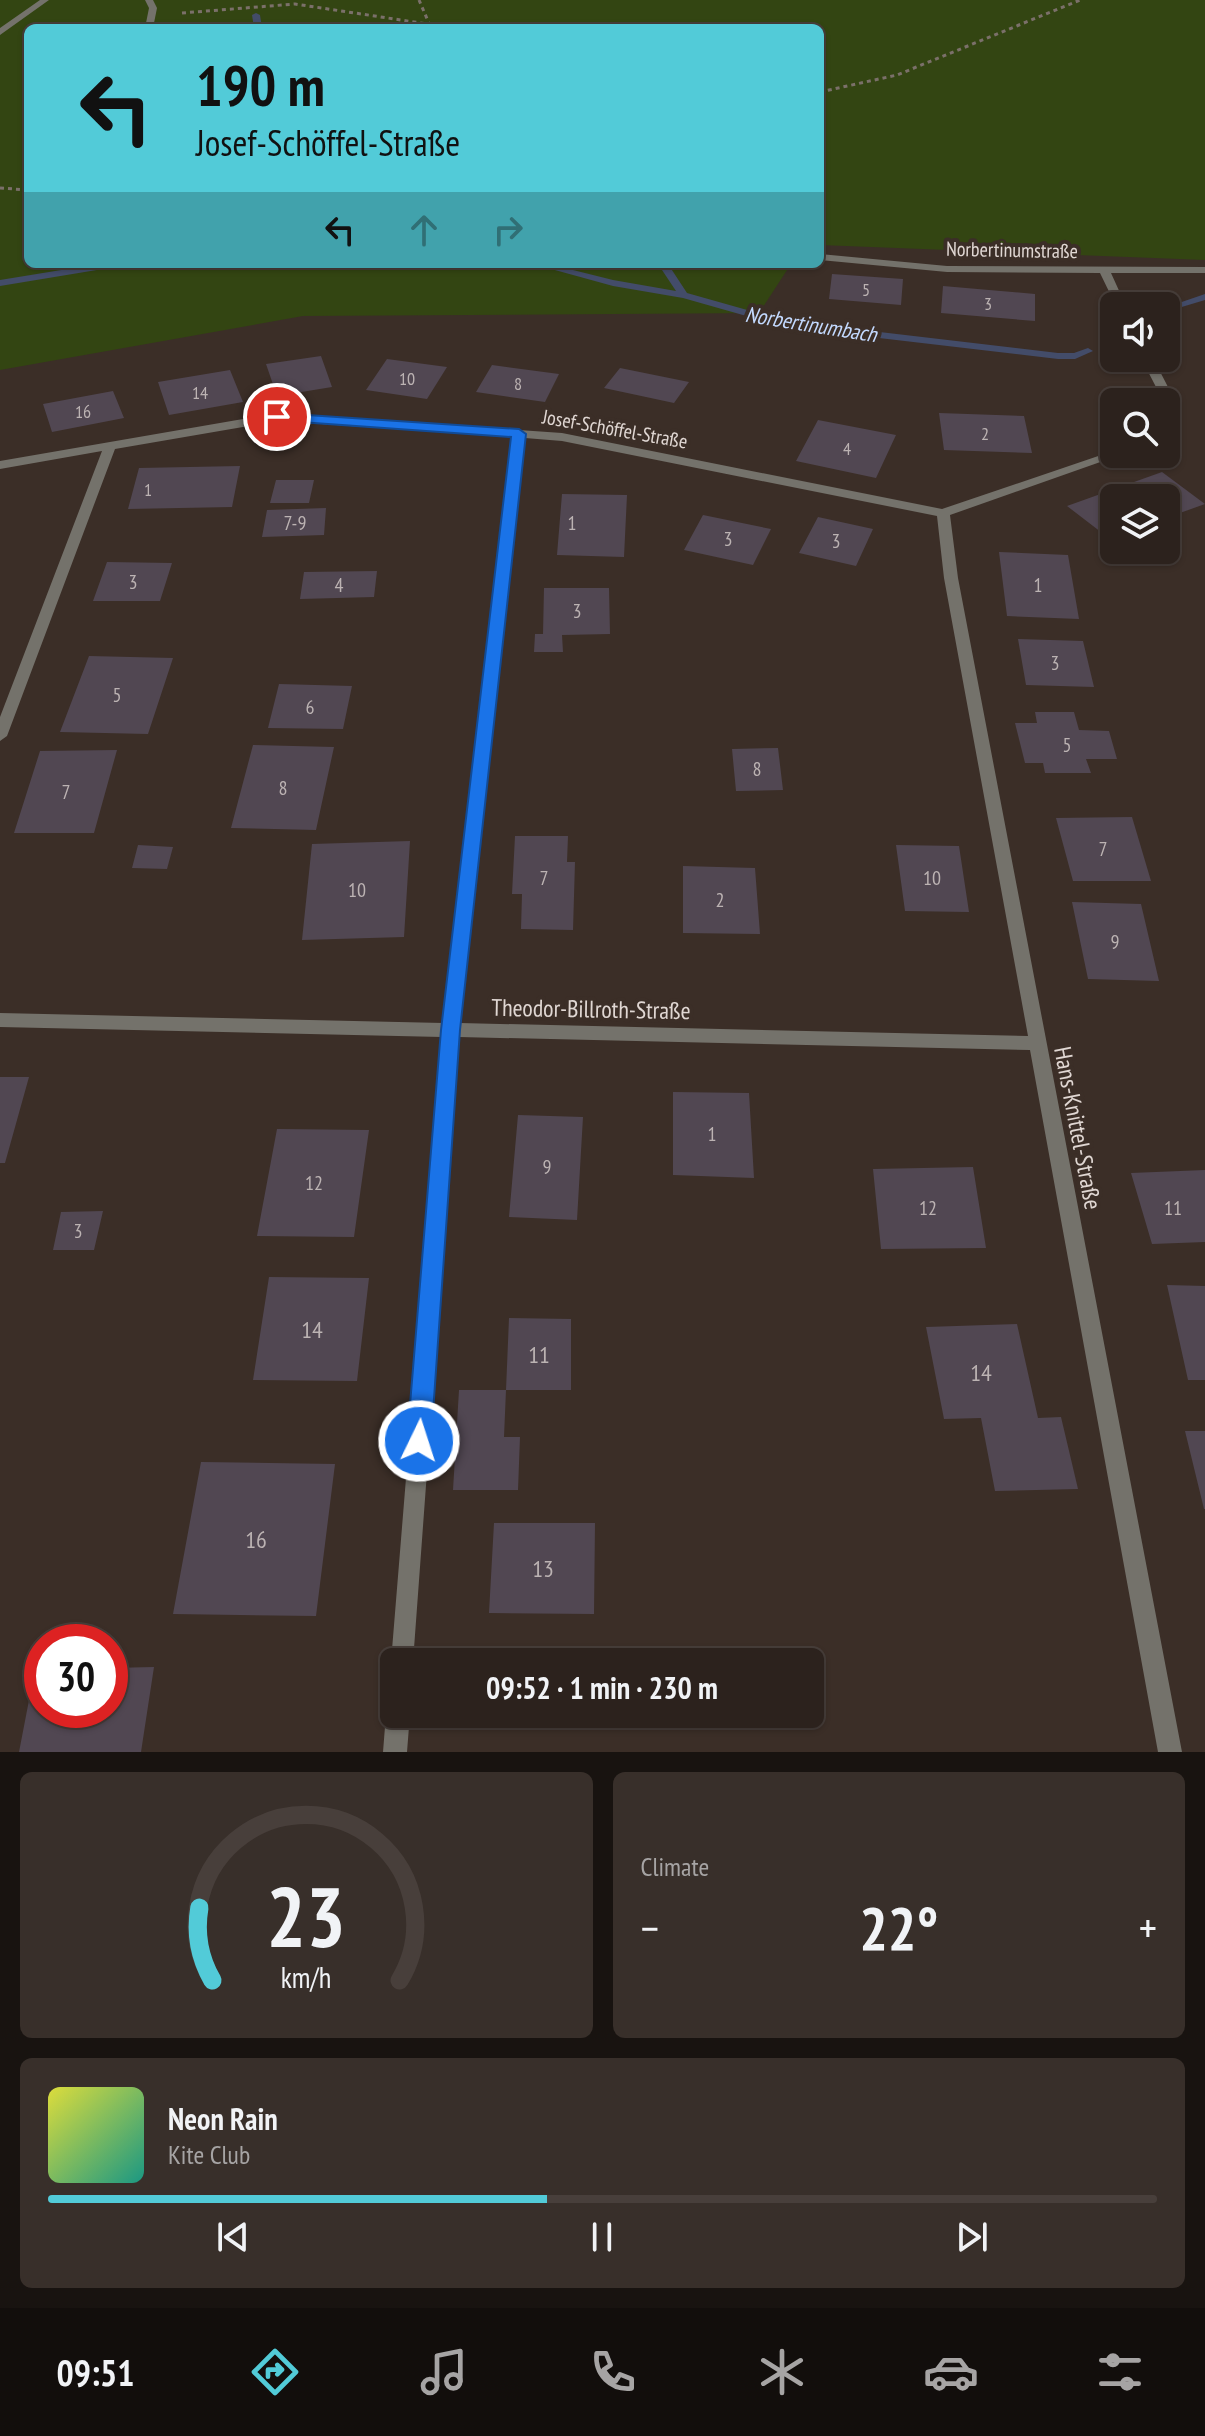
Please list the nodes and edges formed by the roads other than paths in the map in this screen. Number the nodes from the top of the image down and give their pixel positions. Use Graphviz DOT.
graph roads {
  1 [pos="45,0"];
  2 [pos="149,0"];
  3 [pos="150,24"];
  4 [pos="0,32"];
  5 [pos="824,257"];
  6 [pos="1104,269"];
  7 [pos="1205,270"];
  8 [pos="1115,292"];
  9 [pos="519,434"];
  10 [pos="110,447"];
  11 [pos="1100,460"];
  12 [pos="0,465"];
  13 [pos="943,513"];
  14 [pos="0,736"];
  15 [pos="0,1020"];
  16 [pos="451,1030"];
  17 [pos="1038,1043"];
  18 [pos="403,1648"];
  19 [pos="397,1728"];
  20 [pos="395,1752"];
  21 [pos="1170,1752"];
  1 -- 4 [label="street"];
  2 -- 3 [label="street"];
  5 -- 6 [label="street, Norbertinumstraße"];
  6 -- 7 [label="street, Norbertinumstraße"];
  6 -- 8 [label="street"];
  9 -- 10 [label="street, Josef-Schöffel-Straße"];
  9 -- 13 [label="street, Josef-Schöffel-Straße"];
  9 -- 16 [label="street"];
  10 -- 12 [label="street, Josef-Schöffel-Straße"];
  10 -- 14 [label="street"];
  11 -- 13 [label="street"];
  13 -- 17 [label="street, Hans-Knittel-Straße"];
  15 -- 16 [label="street, Theodor-Billroth-Straße"];
  16 -- 17 [label="street, Theodor-Billroth-Straße"];
  16 -- 18 [label="street"];
  17 -- 21 [label="street, Hans-Knittel-Straße"];
  19 -- 20 [label="street"];
}
